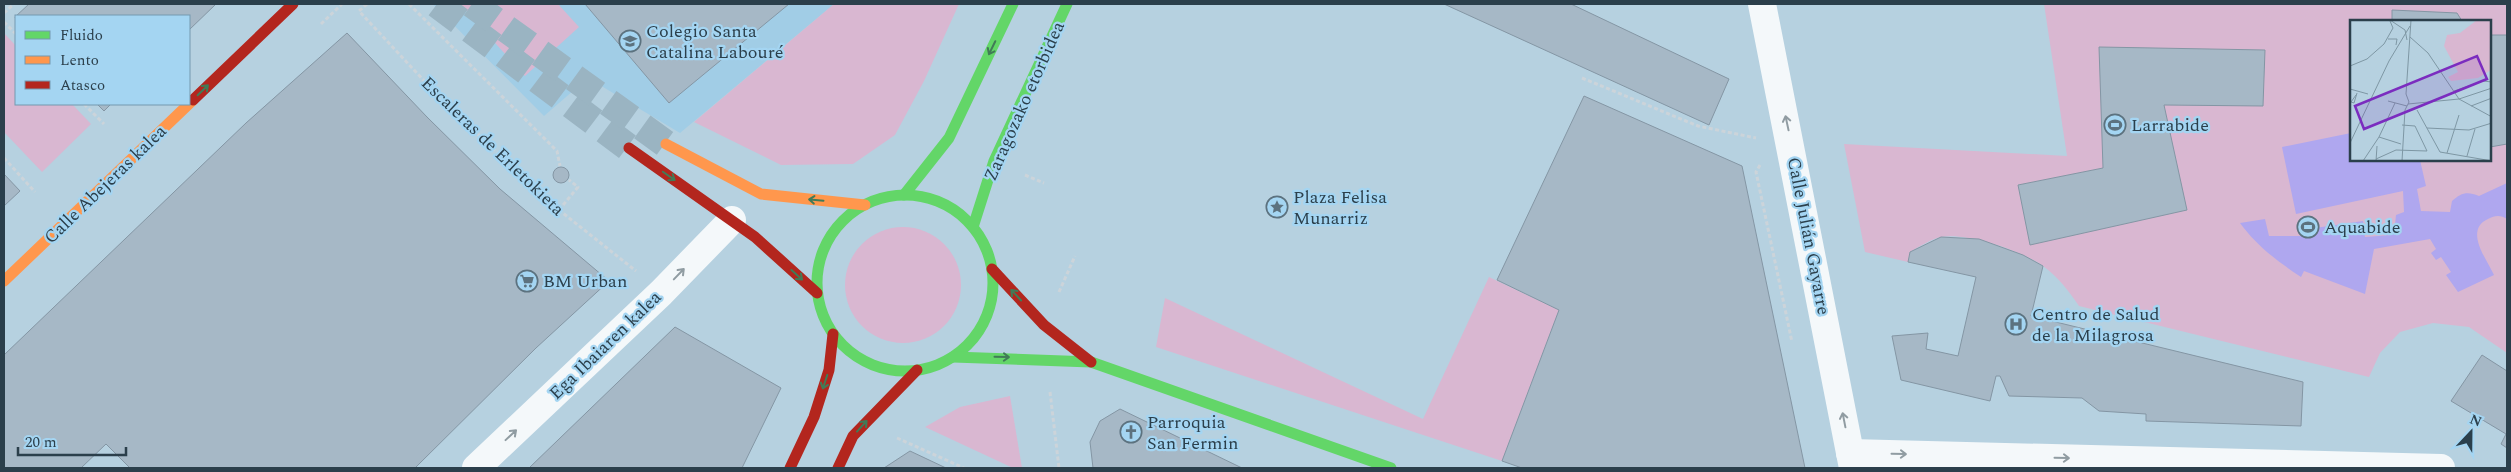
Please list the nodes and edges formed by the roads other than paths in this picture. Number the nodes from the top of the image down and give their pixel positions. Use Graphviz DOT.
graph roads {
  1 [pos="293,4"];
  2 [pos="1014,4"];
  3 [pos="1067,4"];
  4 [pos="1762,4"];
  5 [pos="190,103"];
  6 [pos="188,105"];
  7 [pos="666,144"];
  8 [pos="629,148"];
  9 [pos="904,195"];
  10 [pos="865,205"];
  11 [pos="732,220"];
  12 [pos="973,227"];
  13 [pos="992,269"];
  14 [pos="4,281"];
  15 [pos="817,293"];
  16 [pos="833,334"];
  17 [pos="953,357"];
  18 [pos="1091,362"];
  19 [pos="917,370"];
  20 [pos="1852,461"];
  21 [pos="476,468"];
  22 [pos="790,468"];
  23 [pos="838,468"];
  24 [pos="1391,468"];
  25 [pos="2441,468"];
  5 -- 1 [label="main road, Calle Abejeras kalea, one-way"];
  2 -- 9 [label="main road, one-way"];
  3 -- 12 [label="main road, Zaragozako etorbidea"];
  20 -- 4 [label="street, Calle Julián Gayarre, one-way"];
  14 -- 6 [label="main road, Calle Abejeras kalea, one-way"];
  10 -- 7 [label="main road, one-way"];
  8 -- 11 [label="main road, one-way"];
  9 -- 10 [label="main road"];
  9 -- 12 [label="main road"];
  10 -- 15 [label="main road"];
  11 -- 15 [label="main road, one-way"];
  21 -- 11 [label="street, Ega Ibaiaren kalea, one-way"];
  12 -- 13 [label="main road"];
  13 -- 17 [label="main road"];
  18 -- 13 [label="main road, one-way"];
  15 -- 16 [label="main road"];
  16 -- 19 [label="main road"];
  16 -- 22 [label="main road, one-way"];
  17 -- 18 [label="main road, one-way"];
  17 -- 19 [label="main road"];
  18 -- 24 [label="main road"];
  23 -- 19 [label="main road, one-way"];
  20 -- 25 [label="street, one-way"];
}
